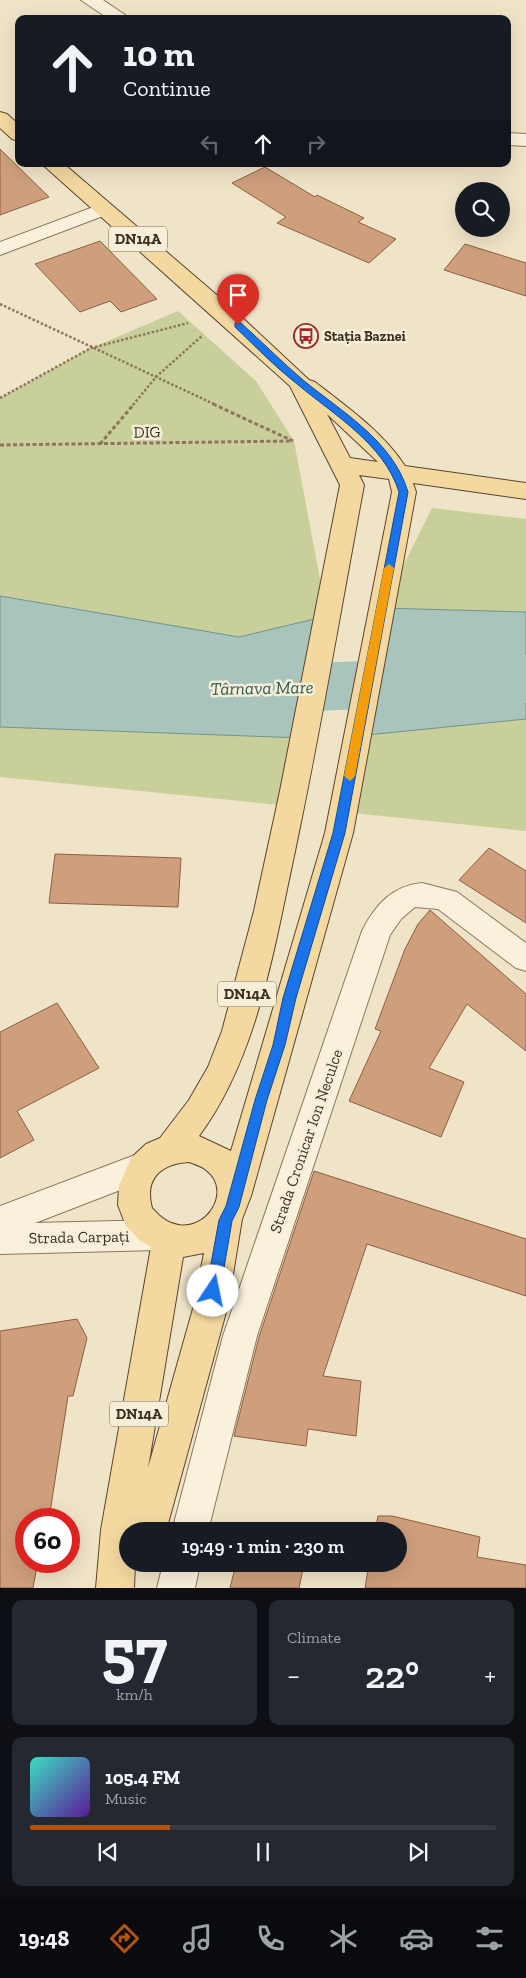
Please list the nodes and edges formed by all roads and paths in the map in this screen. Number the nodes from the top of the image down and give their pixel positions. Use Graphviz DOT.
graph roads {
  1 [pos="90,0"];
  2 [pos="115,15"];
  3 [pos="0,118"];
  4 [pos="15,131"];
  5 [pos="511,138"];
  6 [pos="526,140"];
  7 [pos="55,167"];
  8 [pos="104,210"];
  9 [pos="0,249"];
  10 [pos="0,304"];
  11 [pos="225,314"];
  12 [pos="91,348"];
  13 [pos="156,377"];
  14 [pos="299,382"];
  15 [pos="0,398"];
  16 [pos="100,444"];
  17 [pos="0,445"];
  18 [pos="347,475"];
  19 [pos="401,482"];
  20 [pos="526,491"];
  21 [pos="526,959"];
  22 [pos="171,1149"];
  23 [pos="143,1167"];
  24 [pos="230,1206"];
  25 [pos="0,1221"];
  26 [pos="163,1238"];
  27 [pos="0,1239"];
  28 [pos="150,1522"];
  29 [pos="192,1522"];
  30 [pos="133,1572"];
  31 [pos="180,1572"];
  32 [pos="115,1588"];
  33 [pos="126,1588"];
  34 [pos="176,1588"];
  1 -- 2 [label="street"];
  3 -- 4 [label="main road"];
  5 -- 6 [label="street"];
  7 -- 8 [label="main road, DN14A"];
  8 -- 9 [label="street"];
  8 -- 11 [label="main road, DN14A"];
  10 -- 12 [label="path"];
  11 -- 12 [label="path"];
  11 -- 13 [label="path"];
  11 -- 14 [label="main road, DN14A"];
  12 -- 13 [label="path"];
  12 -- 15 [label="path"];
  13 -- 16 [label="path"];
  13 -- 16 [label="path, DIG"];
  14 -- 18 [label="main road, DN14A"];
  14 -- 19 [label="main road, DN14A"];
  16 -- 17 [label="path, DIG"];
  18 -- 19 [label="main road"];
  18 -- 22 [label="main road, DN14A"];
  19 -- 20 [label="main road"];
  19 -- 24 [label="main road, DN14A"];
  21 -- 29 [label="street, Strada Cronicar Ion Neculce"];
  22 -- 23 [label="main road"];
  22 -- 24 [label="main road"];
  23 -- 25 [label="street, Strada Carpați"];
  23 -- 26 [label="main road"];
  24 -- 26 [label="main road"];
  24 -- 28 [label="main road, DN14A"];
  26 -- 27 [label="street, Strada Carpați"];
  26 -- 32 [label="main road, DN14A"];
  30 -- 33 [label="main road"];
  31 -- 34 [label="street"];
}
